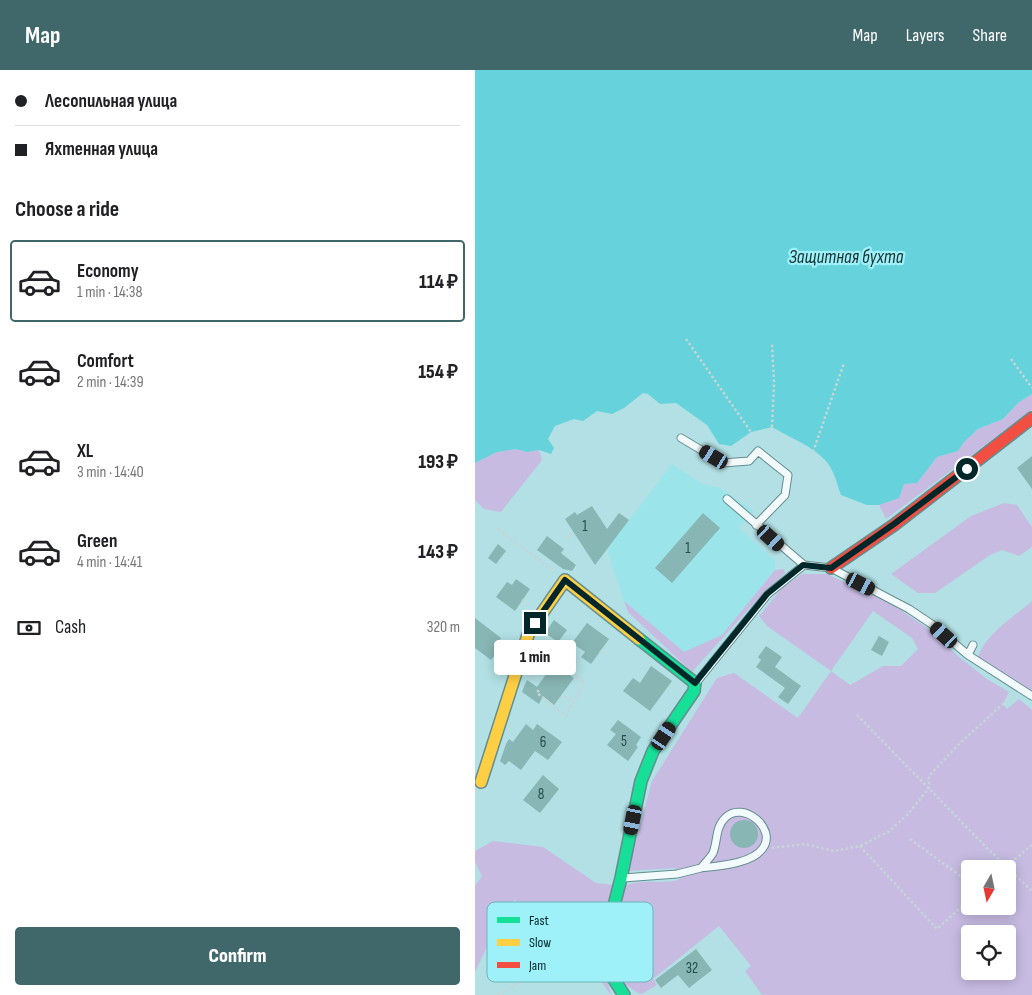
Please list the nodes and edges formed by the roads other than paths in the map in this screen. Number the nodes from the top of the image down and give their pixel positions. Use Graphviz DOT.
graph roads {
  1 [pos="1032,418"];
  2 [pos="681,438"];
  3 [pos="727,499"];
  4 [pos="756,525"];
  5 [pos="803,565"];
  6 [pos="831,568"];
  7 [pos="973,644"];
  8 [pos="969,655"];
  9 [pos="695,683"];
  10 [pos="1032,696"];
  11 [pos="481,782"];
  12 [pos="701,868"];
  13 [pos="621,878"];
  14 [pos="615,902"];
  15 [pos="616,982"];
  16 [pos="624,995"];
  1 -- 6 [label="street"];
  2 -- 4 [label="lane"];
  3 -- 4 [label="lane"];
  4 -- 5 [label="lane"];
  5 -- 6 [label="lane"];
  5 -- 9 [label="lane"];
  6 -- 8 [label="lane"];
  7 -- 8 [label="lane"];
  8 -- 10 [label="lane"];
  9 -- 11 [label="street"];
  9 -- 13 [label="street"];
  12 -- 12 [label="lane"];
  12 -- 13 [label="lane"];
  13 -- 14 [label="street"];
  15 -- 16 [label="street"];
}
